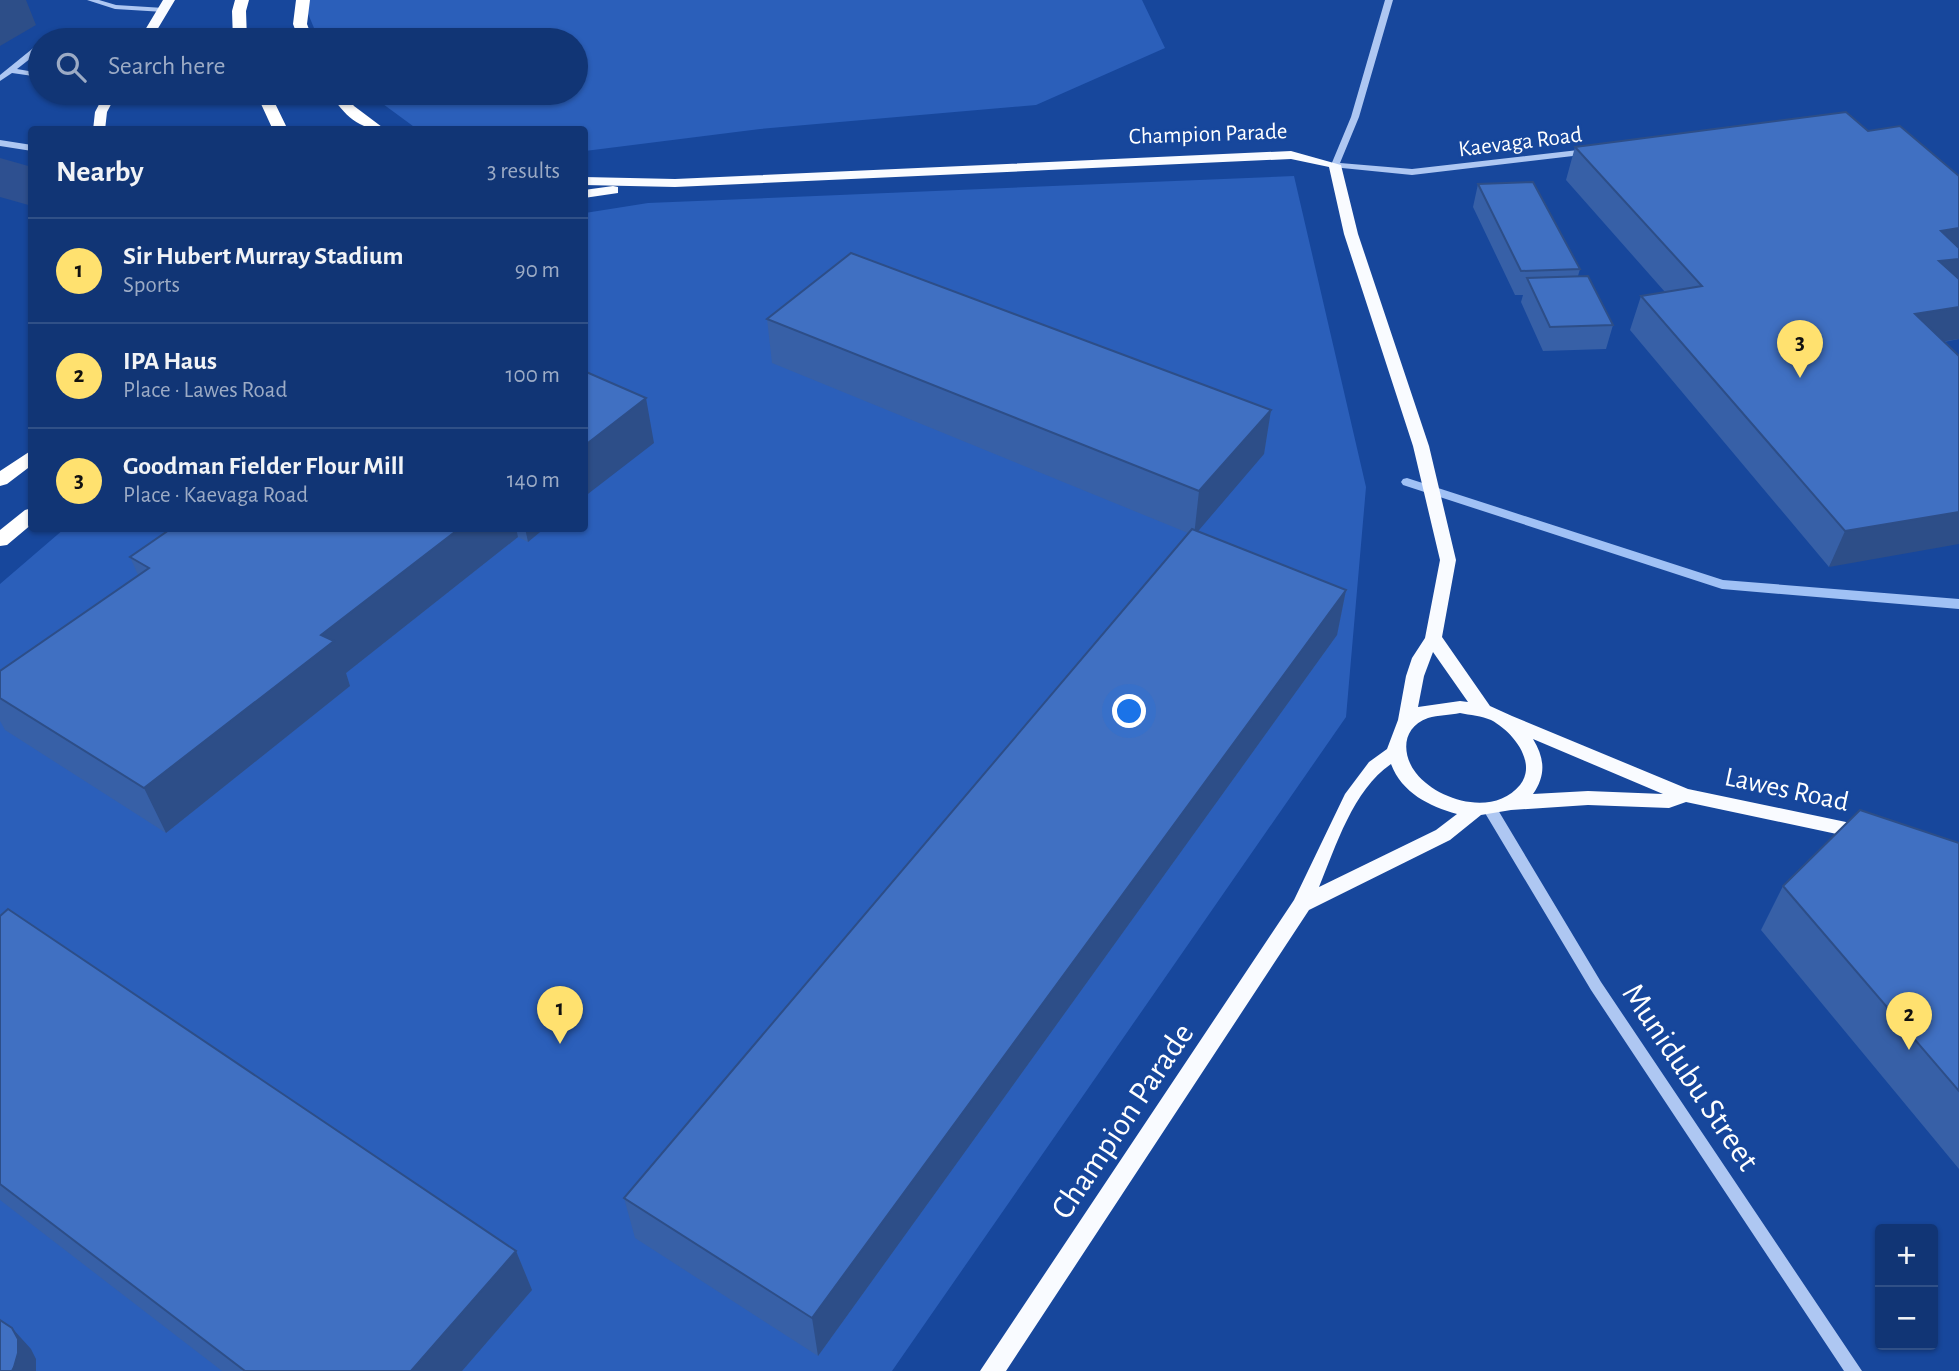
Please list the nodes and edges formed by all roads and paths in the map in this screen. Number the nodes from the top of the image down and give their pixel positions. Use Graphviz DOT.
graph roads {
  1 [pos="92,0"];
  2 [pos="242,0"];
  3 [pos="303,0"];
  4 [pos="1389,0"];
  5 [pos="166,5"];
  6 [pos="152,28"];
  7 [pos="240,28"];
  8 [pos="302,28"];
  9 [pos="28,58"];
  10 [pos="13,71"];
  11 [pos="28,73"];
  12 [pos="0,79"];
  13 [pos="105,105"];
  14 [pos="269,105"];
  15 [pos="346,105"];
  16 [pos="99,126"];
  17 [pos="280,126"];
  18 [pos="373,126"];
  19 [pos="0,142"];
  20 [pos="28,147"];
  21 [pos="1604,150"];
  22 [pos="1335,165"];
  23 [pos="588,181"];
  24 [pos="675,183"];
  25 [pos="588,194"];
  26 [pos="28,459"];
  27 [pos="0,480"];
  28 [pos="28,517"];
  29 [pos="0,540"];
  30 [pos="1433,638"];
  31 [pos="1484,711"];
  32 [pos="1507,721"];
  33 [pos="1406,723"];
  34 [pos="1394,752"];
  35 [pos="1685,795"];
  36 [pos="1510,804"];
  37 [pos="1482,810"];
  38 [pos="1888,839"];
  39 [pos="1302,904"];
  40 [pos="992,1371"];
  41 [pos="1854,1371"];
  1 -- 5 [label="street"];
  2 -- 7 [label="highway"];
  3 -- 8 [label="highway"];
  4 -- 22 [label="street"];
  5 -- 6 [label="main road"];
  9 -- 10 [label="lane"];
  10 -- 11 [label="street"];
  10 -- 12 [label="lane"];
  13 -- 16 [label="main road"];
  14 -- 17 [label="highway"];
  15 -- 18 [label="highway"];
  19 -- 20 [label="street"];
  21 -- 22 [label="street, Kaevaga Road"];
  22 -- 24 [label="main road, Champion Parade"];
  22 -- 30 [label="main road"];
  23 -- 24 [label="main road, Champion Parade"];
  24 -- 25 [label="main road, Champion Parade"];
  26 -- 27 [label="highway"];
  28 -- 29 [label="highway"];
  30 -- 31 [label="main road"];
  30 -- 33 [label="main road"];
  31 -- 32 [label="main road"];
  31 -- 33 [label="main road"];
  32 -- 35 [label="main road, Lawes Road"];
  32 -- 36 [label="main road"];
  33 -- 34 [label="main road"];
  34 -- 37 [label="main road"];
  34 -- 39 [label="main road, Champion Parade"];
  35 -- 36 [label="main road, Lawes Road"];
  35 -- 38 [label="main road, Lawes Road"];
  36 -- 37 [label="main road"];
  37 -- 39 [label="main road"];
  37 -- 41 [label="lane, Munidubu Street"];
  39 -- 40 [label="main road, Champion Parade"];
}
